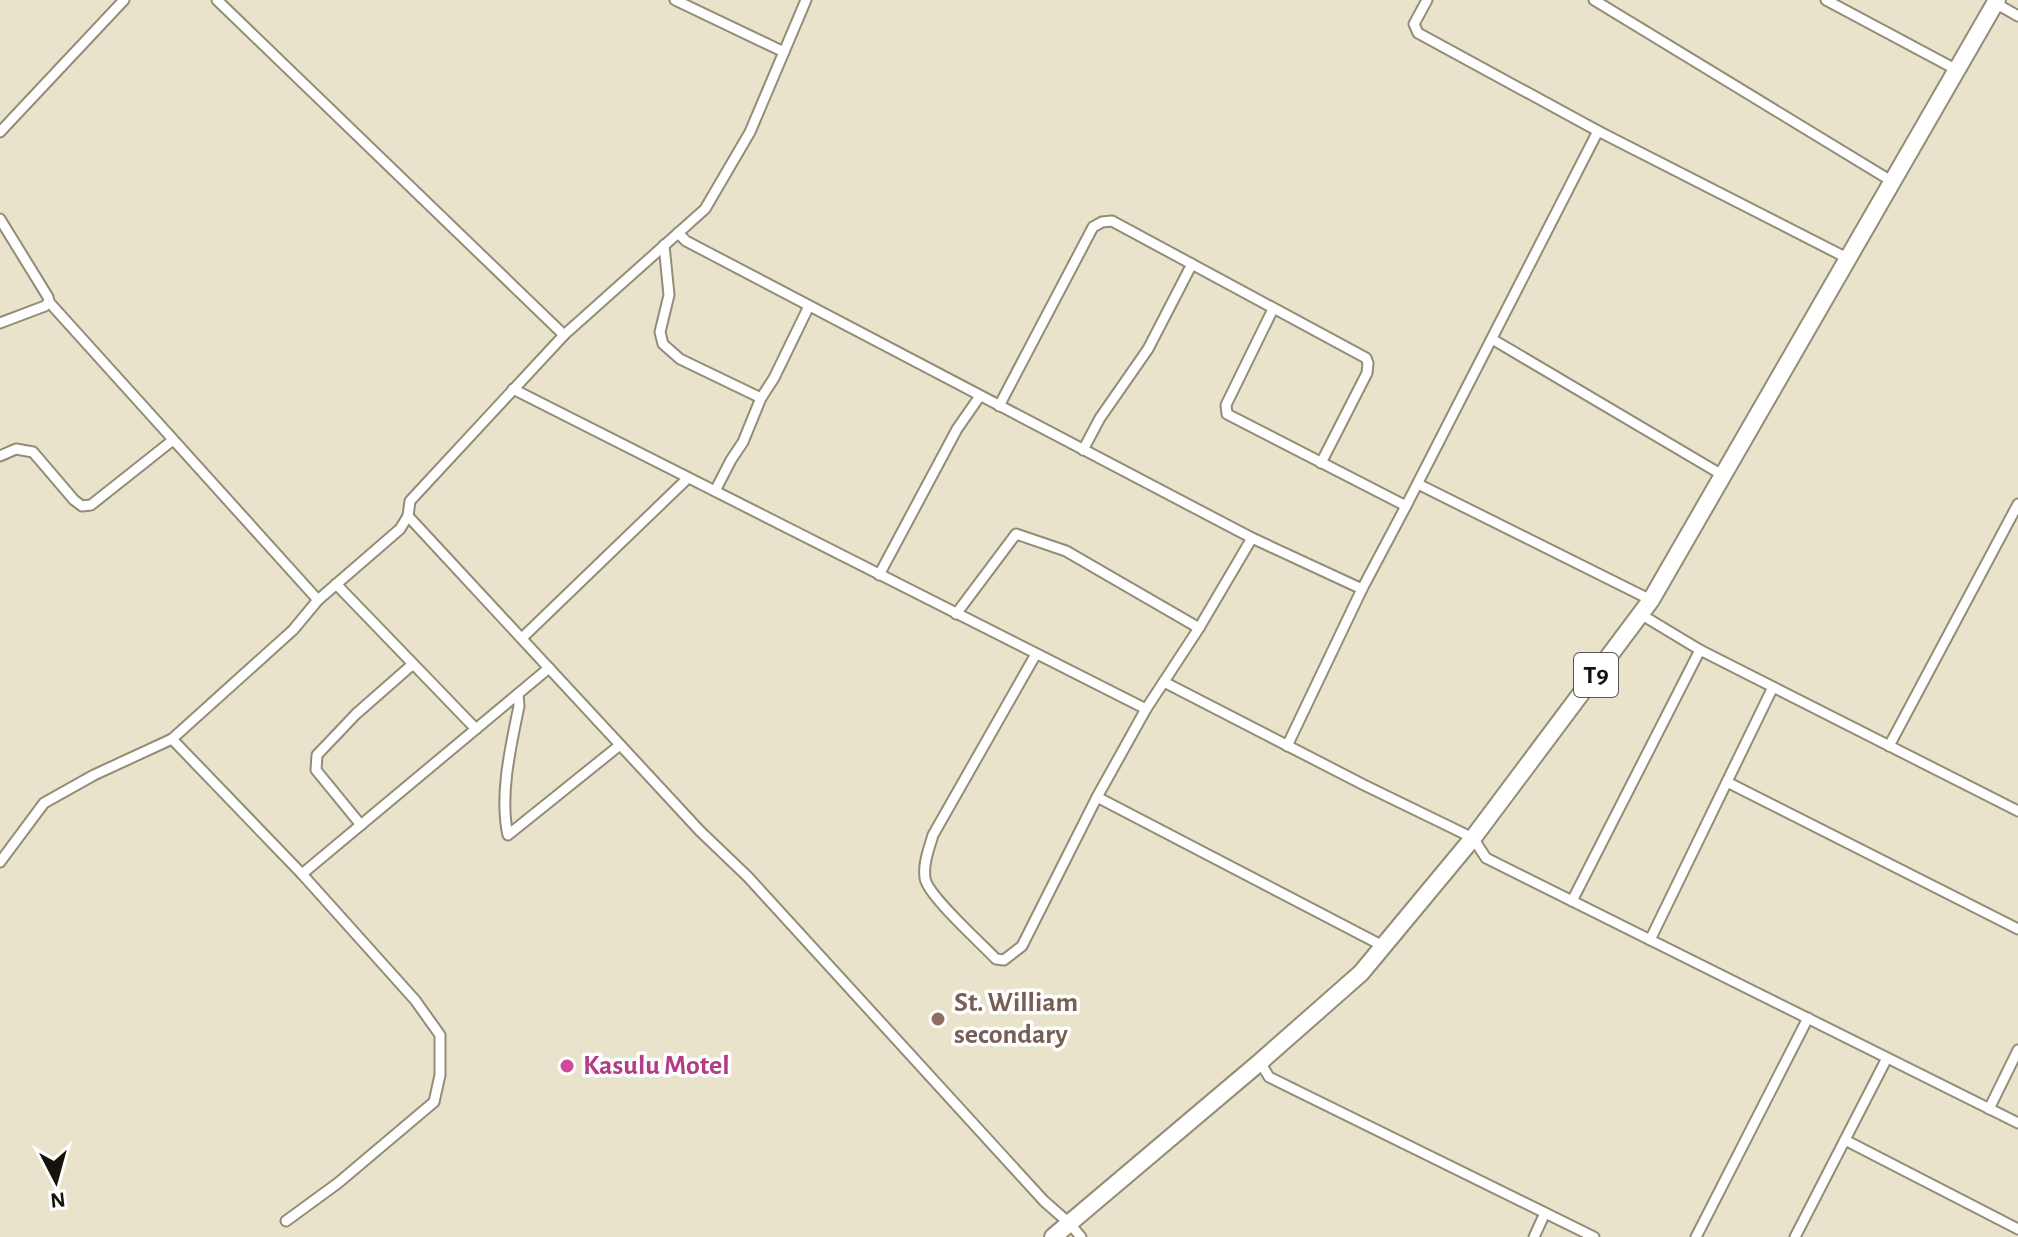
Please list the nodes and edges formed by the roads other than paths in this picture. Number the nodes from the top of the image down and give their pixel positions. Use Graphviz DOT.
graph roads {
  1 [pos="124,0"];
  2 [pos="217,0"];
  3 [pos="675,0"];
  4 [pos="806,0"];
  5 [pos="1427,0"];
  6 [pos="1594,0"];
  7 [pos="1826,0"];
  8 [pos="1996,2"];
  9 [pos="2018,16"];
  10 [pos="784,52"];
  11 [pos="1957,70"];
  12 [pos="1598,131"];
  13 [pos="0,132"];
  14 [pos="1893,182"];
  15 [pos="0,219"];
  16 [pos="678,233"];
  17 [pos="664,245"];
  18 [pos="1849,259"];
  19 [pos="1192,264"];
  20 [pos="49,302"];
  21 [pos="809,306"];
  22 [pos="1273,309"];
  23 [pos="0,323"];
  24 [pos="564,335"];
  25 [pos="1492,339"];
  26 [pos="513,389"];
  27 [pos="980,396"];
  28 [pos="761,398"];
  29 [pos="999,406"];
  30 [pos="173,440"];
  31 [pos="1083,450"];
  32 [pos="0,456"];
  33 [pos="1321,463"];
  34 [pos="1724,476"];
  35 [pos="688,478"];
  36 [pos="1418,484"];
  37 [pos="715,491"];
  38 [pos="2018,504"];
  39 [pos="1406,506"];
  40 [pos="408,516"];
  41 [pos="1252,538"];
  42 [pos="879,575"];
  43 [pos="336,584"];
  44 [pos="1362,589"];
  45 [pos="318,600"];
  46 [pos="1647,608"];
  47 [pos="956,614"];
  48 [pos="1199,628"];
  49 [pos="522,638"];
  50 [pos="1700,650"];
  51 [pos="1036,654"];
  52 [pos="413,664"];
  53 [pos="549,668"];
  54 [pos="1164,682"];
  55 [pos="1773,687"];
  56 [pos="518,694"];
  57 [pos="1146,709"];
  58 [pos="476,729"];
  59 [pos="172,739"];
  60 [pos="620,745"];
  61 [pos="1287,746"];
  62 [pos="1889,746"];
  63 [pos="1727,782"];
  64 [pos="1097,797"];
  65 [pos="2018,811"];
  66 [pos="361,825"];
  67 [pos="1473,838"];
  68 [pos="0,862"];
  69 [pos="302,874"];
  70 [pos="1572,901"];
  71 [pos="2018,929"];
  72 [pos="1650,940"];
  73 [pos="1383,946"];
  74 [pos="1808,1018"];
  75 [pos="2018,1050"];
  76 [pos="1887,1058"];
  77 [pos="1260,1062"];
  78 [pos="1989,1109"];
  79 [pos="2018,1123"];
  80 [pos="1845,1140"];
  81 [pos="1545,1213"];
  82 [pos="286,1221"];
  83 [pos="1069,1223"];
  84 [pos="2018,1229"];
  85 [pos="1053,1237"];
  86 [pos="1081,1237"];
  87 [pos="1534,1237"];
  88 [pos="1594,1237"];
  89 [pos="1696,1237"];
  90 [pos="1795,1237"];
  1 -- 13 [label="street"];
  2 -- 24 [label="street"];
  3 -- 10 [label="street"];
  4 -- 10 [label="street"];
  5 -- 12 [label="street"];
  6 -- 14 [label="street"];
  7 -- 11 [label="street"];
  8 -- 9 [label="street"];
  8 -- 11 [label="highway, T9"];
  10 -- 16 [label="street"];
  11 -- 14 [label="highway, T9"];
  12 -- 18 [label="street"];
  12 -- 25 [label="street"];
  14 -- 18 [label="highway, T9"];
  15 -- 20 [label="street"];
  16 -- 17 [label="street"];
  16 -- 21 [label="street"];
  17 -- 24 [label="street"];
  17 -- 28 [label="street"];
  18 -- 34 [label="highway, T9"];
  19 -- 22 [label="street"];
  19 -- 29 [label="street"];
  19 -- 31 [label="street"];
  20 -- 23 [label="street"];
  20 -- 30 [label="street"];
  21 -- 27 [label="street"];
  21 -- 28 [label="street"];
  22 -- 33 [label="street"];
  22 -- 33 [label="street"];
  24 -- 26 [label="street"];
  25 -- 34 [label="street"];
  25 -- 36 [label="street"];
  26 -- 35 [label="street"];
  26 -- 40 [label="street"];
  27 -- 29 [label="street"];
  27 -- 42 [label="street"];
  28 -- 37 [label="street"];
  29 -- 31 [label="street"];
  30 -- 32 [label="street"];
  30 -- 45 [label="street"];
  31 -- 41 [label="street"];
  33 -- 39 [label="street"];
  34 -- 46 [label="highway, T9"];
  35 -- 37 [label="street"];
  35 -- 49 [label="street"];
  36 -- 39 [label="street"];
  36 -- 46 [label="street"];
  37 -- 42 [label="street"];
  38 -- 62 [label="street"];
  39 -- 44 [label="street"];
  40 -- 43 [label="street"];
  40 -- 49 [label="street"];
  41 -- 44 [label="street"];
  41 -- 48 [label="street"];
  42 -- 47 [label="street"];
  43 -- 45 [label="street"];
  43 -- 52 [label="street"];
  44 -- 61 [label="street"];
  45 -- 59 [label="street"];
  46 -- 50 [label="street"];
  46 -- 67 [label="highway, T9"];
  47 -- 48 [label="street"];
  47 -- 51 [label="street"];
  48 -- 54 [label="street"];
  49 -- 53 [label="street"];
  50 -- 55 [label="street"];
  50 -- 70 [label="street"];
  51 -- 57 [label="street"];
  51 -- 64 [label="street"];
  52 -- 58 [label="street"];
  52 -- 66 [label="street"];
  53 -- 56 [label="street"];
  53 -- 60 [label="street"];
  54 -- 57 [label="street"];
  54 -- 61 [label="street"];
  55 -- 62 [label="street"];
  55 -- 63 [label="street"];
  56 -- 58 [label="street"];
  56 -- 60 [label="street"];
  57 -- 64 [label="street"];
  58 -- 66 [label="street"];
  59 -- 68 [label="street"];
  59 -- 69 [label="street"];
  60 -- 83 [label="street"];
  61 -- 67 [label="street"];
  62 -- 65 [label="street"];
  63 -- 71 [label="street"];
  63 -- 72 [label="street"];
  64 -- 73 [label="street"];
  66 -- 69 [label="street"];
  67 -- 70 [label="street"];
  67 -- 73 [label="highway, T9"];
  69 -- 82 [label="street"];
  70 -- 72 [label="street"];
  72 -- 74 [label="street"];
  73 -- 77 [label="highway, T9"];
  74 -- 76 [label="street"];
  74 -- 89 [label="street"];
  75 -- 78 [label="street"];
  76 -- 78 [label="street"];
  76 -- 80 [label="street"];
  77 -- 81 [label="street"];
  77 -- 83 [label="highway, T9"];
  78 -- 79 [label="street"];
  80 -- 84 [label="street"];
  80 -- 90 [label="street"];
  81 -- 87 [label="street"];
  81 -- 88 [label="street"];
  83 -- 85 [label="highway, T9"];
  83 -- 86 [label="street"];
}
